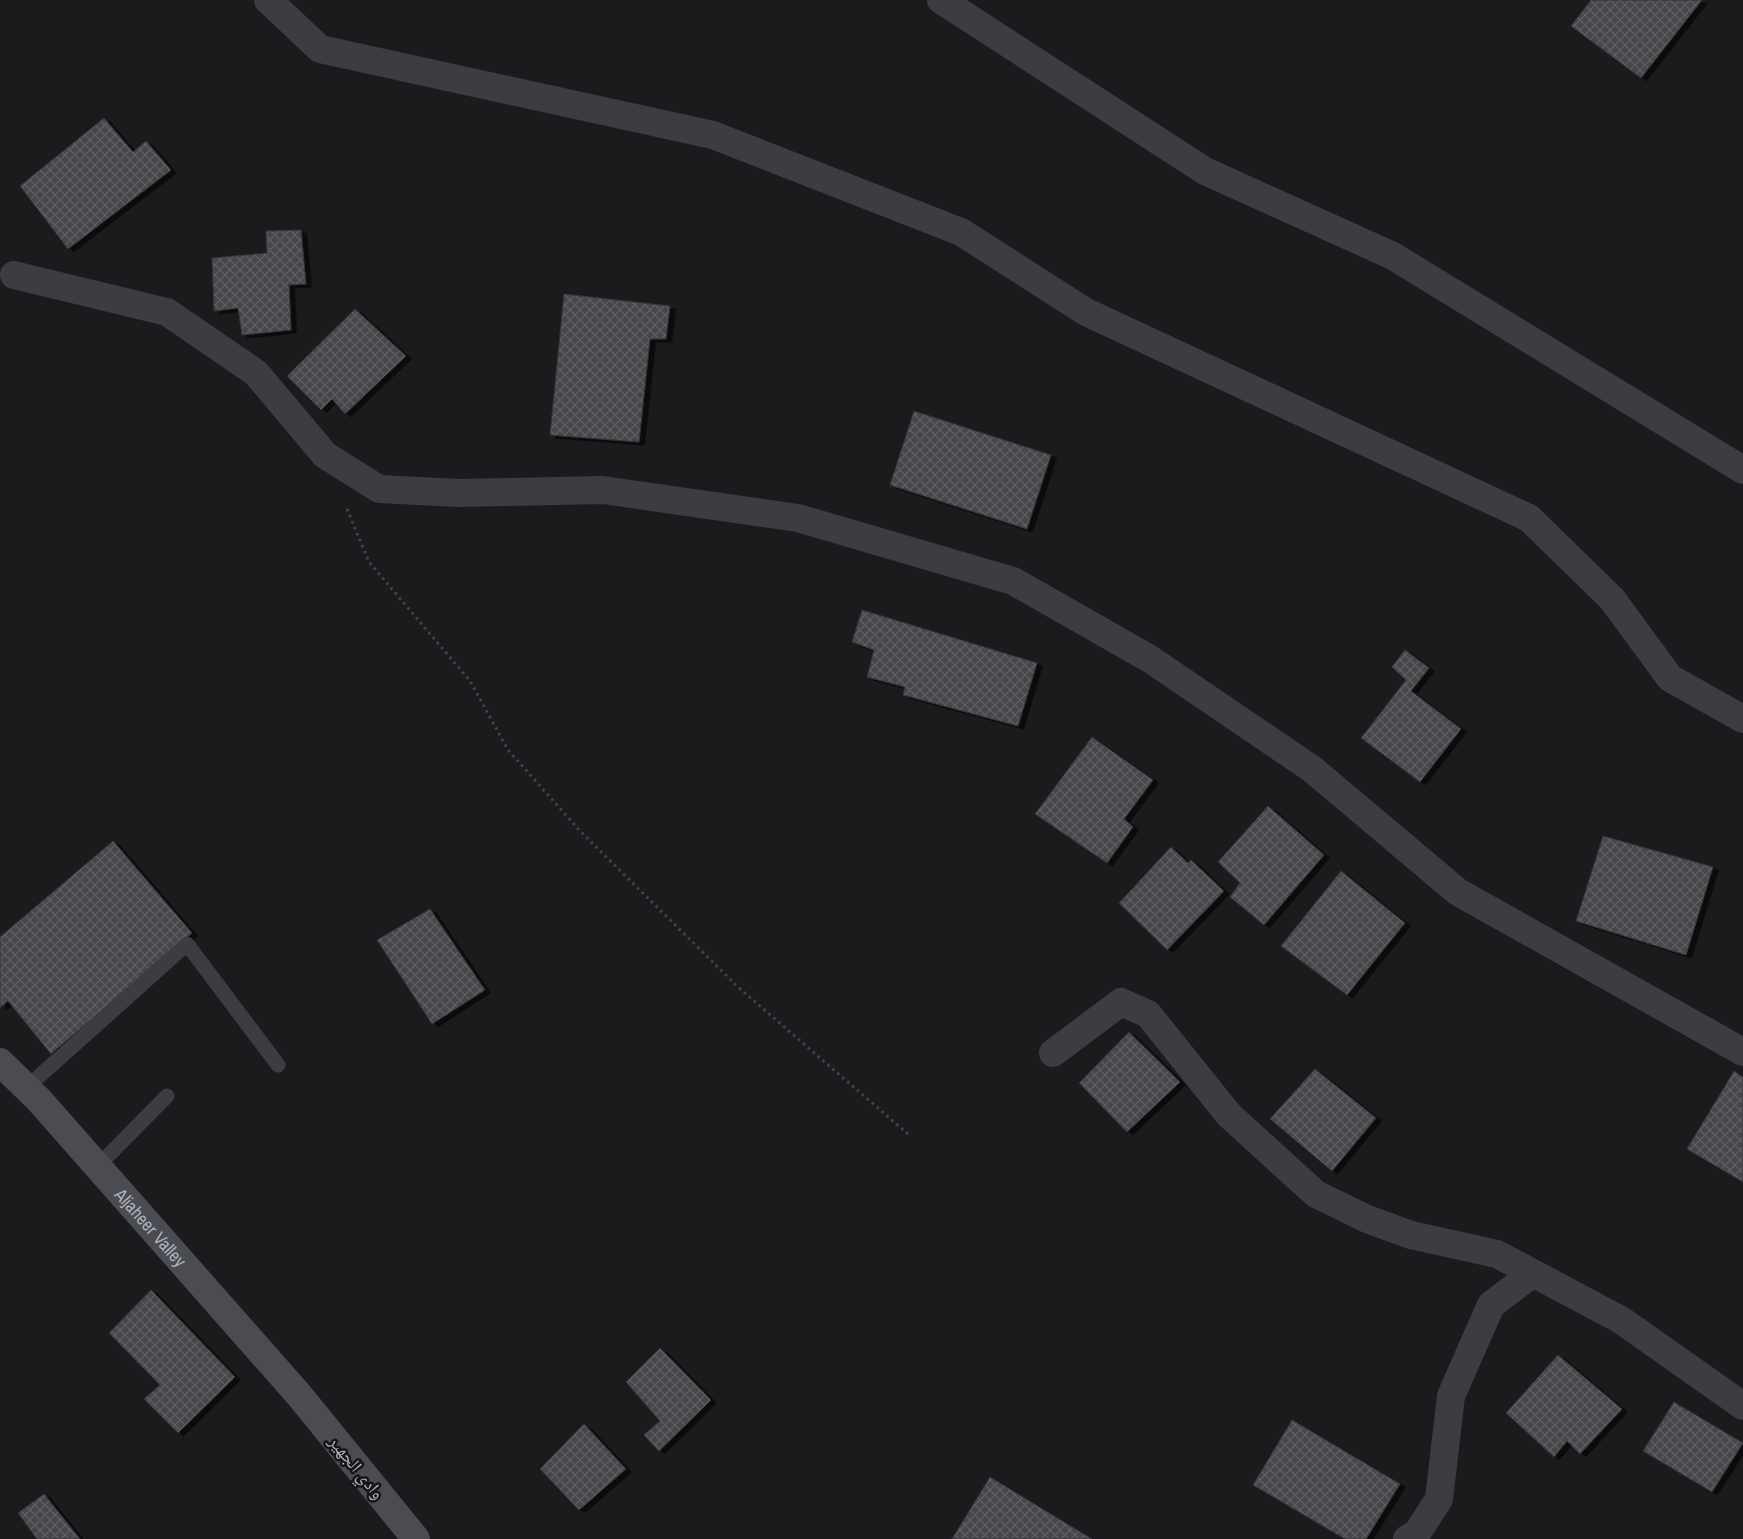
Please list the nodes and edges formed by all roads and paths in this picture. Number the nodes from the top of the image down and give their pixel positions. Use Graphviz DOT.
graph roads {
  1 [pos="268,0"];
  2 [pos="941,0"];
  3 [pos="14,275"];
  4 [pos="326,455"];
  5 [pos="1743,470"];
  6 [pos="1743,720"];
  7 [pos="1743,1052"];
  8 [pos="1053,1053"];
  9 [pos="0,1062"];
  10 [pos="278,1065"];
  11 [pos="26,1088"];
  12 [pos="167,1096"];
  13 [pos="908,1134"];
  14 [pos="97,1167"];
  15 [pos="1533,1273"];
  16 [pos="299,1395"];
  17 [pos="1743,1406"];
  18 [pos="416,1539"];
  19 [pos="1407,1539"];
  1 -- 6 [label="street"];
  2 -- 5 [label="street"];
  3 -- 4 [label="street"];
  4 -- 7 [label="street"];
  4 -- 13 [label="path"];
  8 -- 15 [label="street"];
  9 -- 11 [label="street, Aljaheer Valley"];
  10 -- 11 [label="lane"];
  11 -- 14 [label="street, Aljaheer Valley"];
  12 -- 14 [label="lane"];
  14 -- 16 [label="street, Aljaheer Valley"];
  15 -- 17 [label="street"];
  15 -- 19 [label="street"];
  16 -- 18 [label="street, وادي الجهير"];
}
